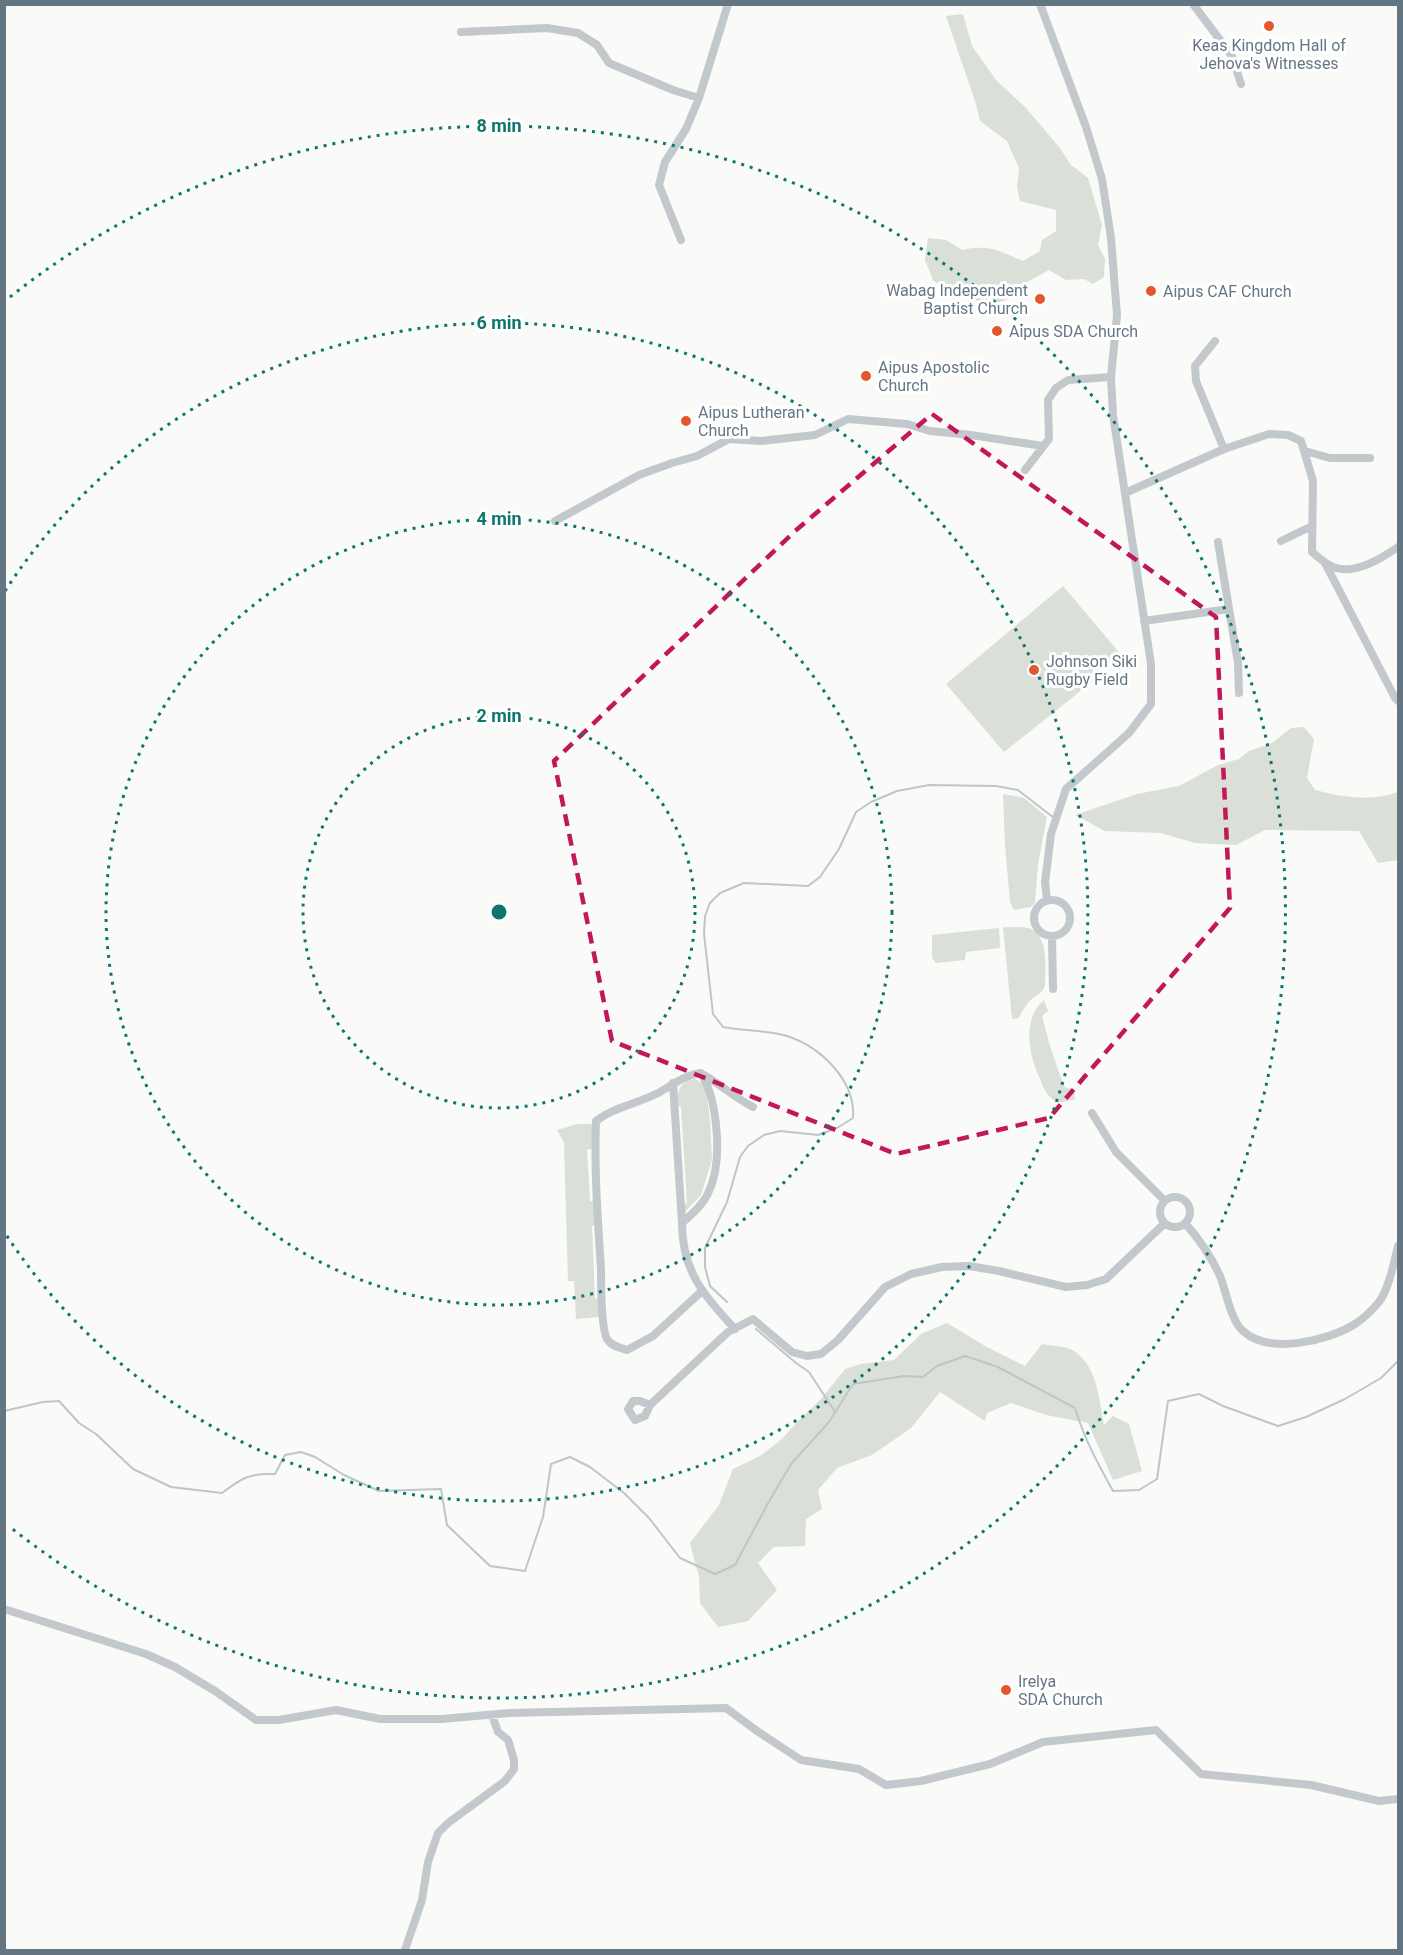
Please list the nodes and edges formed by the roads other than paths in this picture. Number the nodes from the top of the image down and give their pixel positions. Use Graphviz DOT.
graph roads {
  1 [pos="729,4"];
  2 [pos="1040,4"];
  3 [pos="1193,4"];
  4 [pos="461,32"];
  5 [pos="1241,84"];
  6 [pos="699,98"];
  7 [pos="681,240"];
  8 [pos="1215,341"];
  9 [pos="1111,376"];
  10 [pos="1043,446"];
  11 [pos="1224,449"];
  12 [pos="1305,451"];
  13 [pos="1370,458"];
  14 [pos="1025,470"];
  15 [pos="1125,493"];
  16 [pos="555,521"];
  17 [pos="1312,526"];
  18 [pos="1218,542"];
  19 [pos="1281,542"];
  20 [pos="1398,547"];
  21 [pos="1325,563"];
  22 [pos="1229,609"];
  23 [pos="1144,621"];
  24 [pos="1239,693"];
  25 [pos="1398,701"];
  26 [pos="1047,900"];
  27 [pos="1052,936"];
  28 [pos="1053,989"];
  29 [pos="701,1073"];
  30 [pos="673,1083"];
  31 [pos="753,1107"];
  32 [pos="1092,1113"];
  33 [pos="1165,1201"];
  34 [pos="682,1223"];
  35 [pos="1165,1223"];
  36 [pos="1185,1223"];
  37 [pos="1398,1246"];
  38 [pos="702,1291"];
  39 [pos="735,1329"];
  40 [pos="650,1405"];
  41 [pos="4,1609"];
  42 [pos="492,1715"];
  43 [pos="1398,1799"];
  44 [pos="405,1950"];
  1 -- 6 [label="street"];
  2 -- 9 [label="street"];
  3 -- 5 [label="street"];
  4 -- 6 [label="street"];
  6 -- 7 [label="street"];
  8 -- 11 [label="street"];
  9 -- 10 [label="street"];
  9 -- 15 [label="street"];
  10 -- 14 [label="street"];
  10 -- 16 [label="street"];
  11 -- 12 [label="street"];
  11 -- 15 [label="street"];
  12 -- 13 [label="street"];
  12 -- 17 [label="street"];
  15 -- 23 [label="street"];
  17 -- 19 [label="street"];
  17 -- 21 [label="street"];
  18 -- 22 [label="street"];
  20 -- 21 [label="street"];
  21 -- 25 [label="street"];
  22 -- 23 [label="street"];
  22 -- 24 [label="street"];
  23 -- 26 [label="street"];
  26 -- 27 [label="street"];
  26 -- 27 [label="street"];
  27 -- 28 [label="street"];
  29 -- 30 [label="street"];
  29 -- 31 [label="street"];
  29 -- 34 [label="street"];
  30 -- 34 [label="street"];
  30 -- 38 [label="street"];
  32 -- 33 [label="street"];
  33 -- 35 [label="street"];
  33 -- 36 [label="street"];
  34 -- 38 [label="street"];
  35 -- 36 [label="street"];
  35 -- 39 [label="street"];
  36 -- 37 [label="street"];
  38 -- 39 [label="street"];
  39 -- 40 [label="street"];
  41 -- 42 [label="street"];
  42 -- 43 [label="street"];
  42 -- 44 [label="street"];
}
